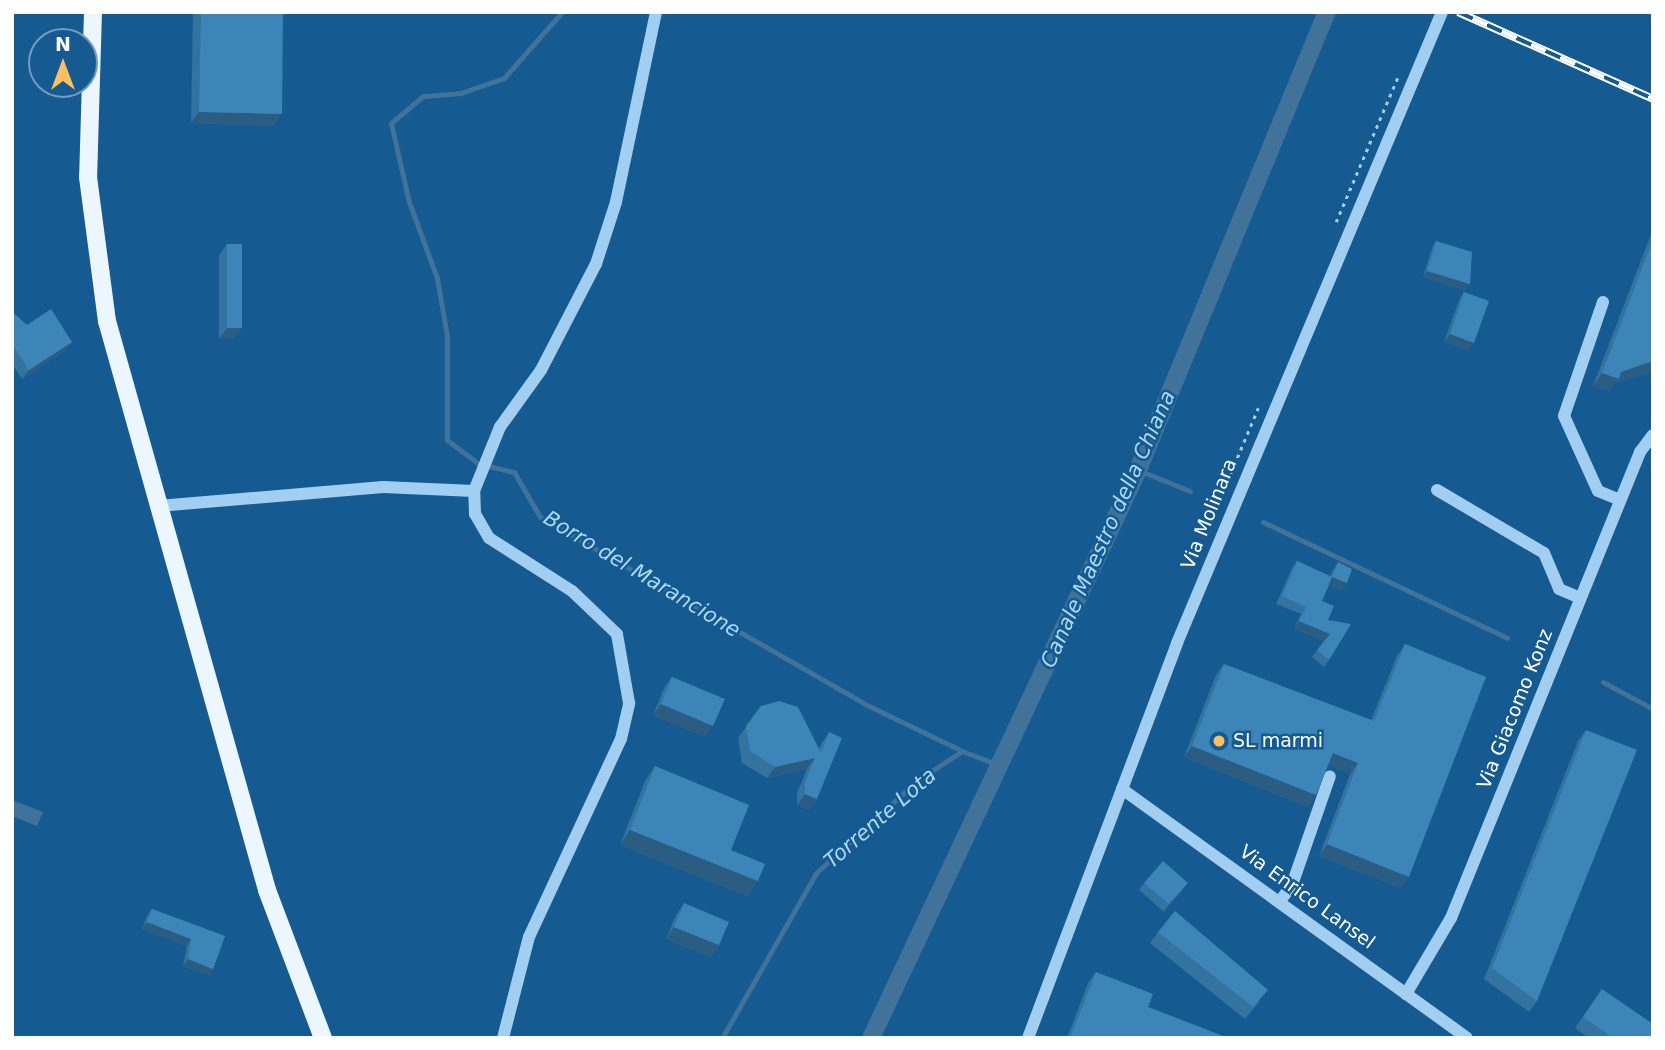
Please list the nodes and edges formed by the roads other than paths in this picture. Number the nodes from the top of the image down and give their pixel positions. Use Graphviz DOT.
graph roads {
  1 [pos="93,12"];
  2 [pos="656,12"];
  3 [pos="1441,12"];
  4 [pos="1603,302"];
  5 [pos="1653,435"];
  6 [pos="1437,490"];
  7 [pos="474,491"];
  8 [pos="1620,500"];
  9 [pos="158,506"];
  10 [pos="1580,598"];
  11 [pos="1330,776"];
  12 [pos="1122,789"];
  13 [pos="1280,901"];
  14 [pos="1406,994"];
  15 [pos="323,1038"];
  16 [pos="503,1038"];
  17 [pos="1028,1038"];
  18 [pos="1467,1038"];
  1 -- 9 [label="main road"];
  2 -- 7 [label="street"];
  3 -- 12 [label="street, Via Molinara"];
  4 -- 8 [label="street"];
  5 -- 8 [label="street, Via Giacomo Konz"];
  6 -- 10 [label="street"];
  7 -- 9 [label="street"];
  7 -- 16 [label="street"];
  8 -- 10 [label="street, Via Giacomo Konz"];
  9 -- 15 [label="main road"];
  10 -- 14 [label="street, Via Giacomo Konz"];
  11 -- 13 [label="street"];
  12 -- 13 [label="street, Via Enrico Lansel"];
  12 -- 17 [label="street, Via Molinara"];
  13 -- 14 [label="street, Via Enrico Lansel"];
  14 -- 18 [label="street, Via Enrico Lansel"];
}
